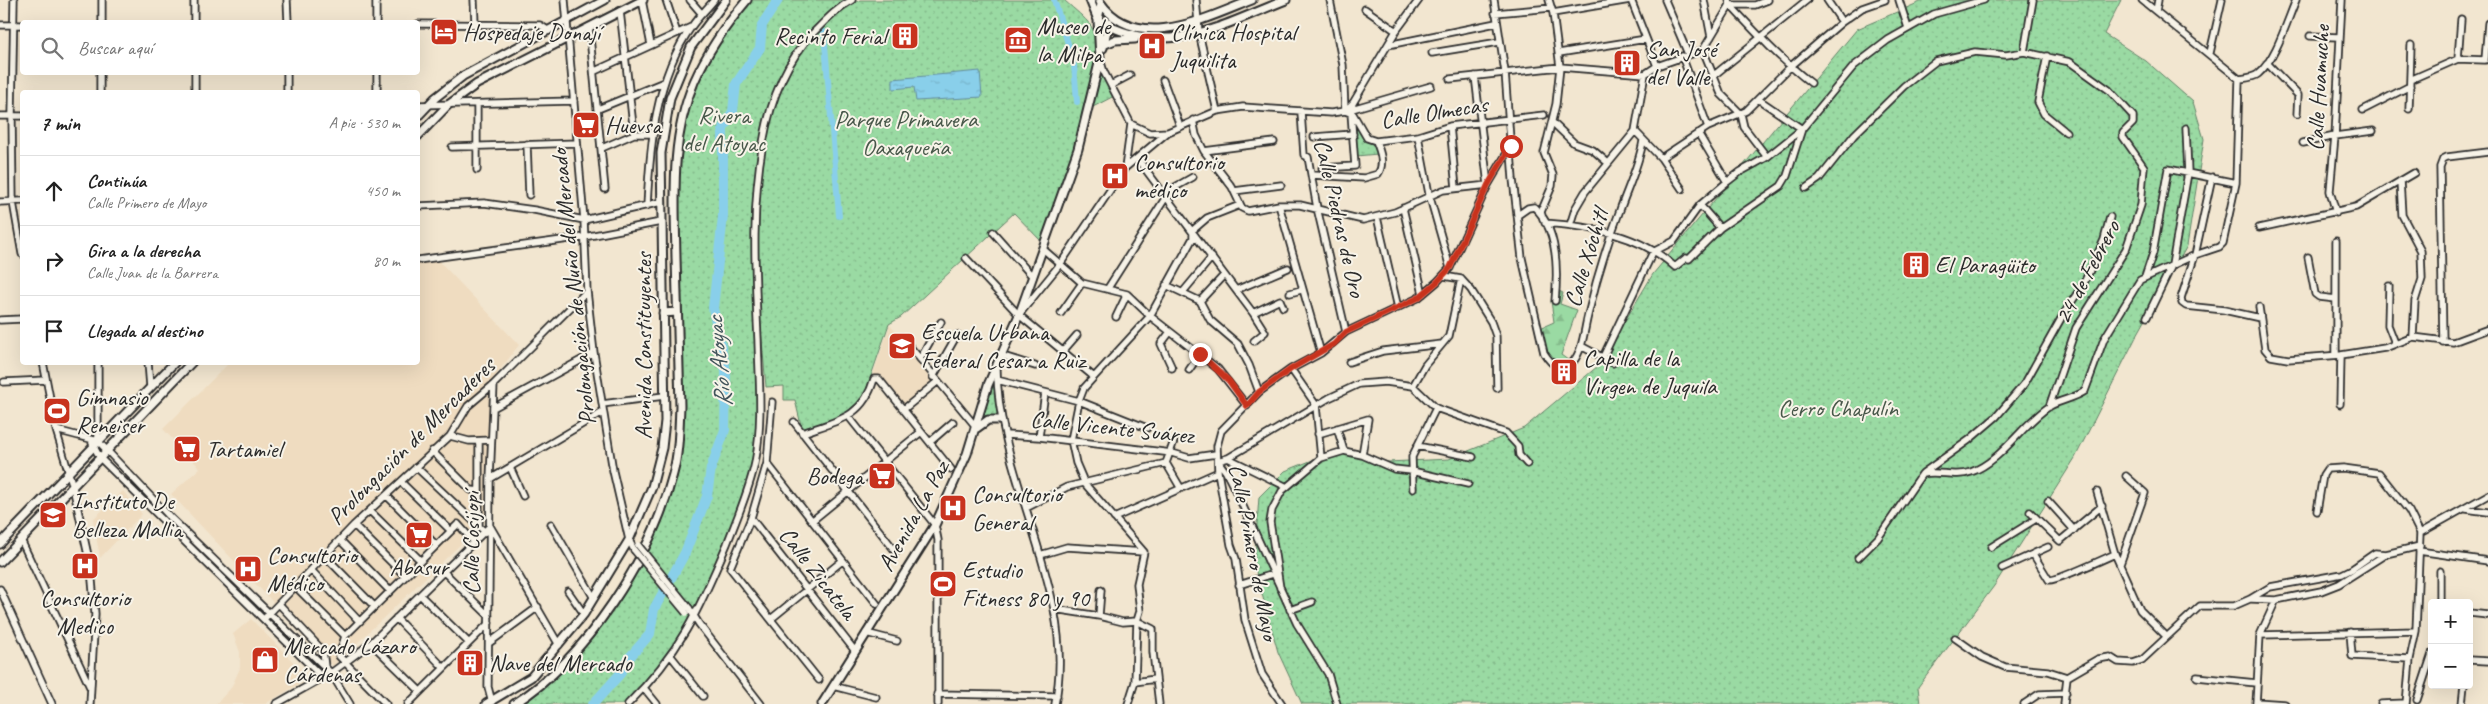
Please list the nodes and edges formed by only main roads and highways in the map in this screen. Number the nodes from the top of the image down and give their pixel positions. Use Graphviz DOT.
graph roads {
  1 [pos="605,0"];
  2 [pos="643,0"];
  3 [pos="726,0"];
  4 [pos="747,0"];
  5 [pos="1090,0"];
  6 [pos="1252,0"];
  7 [pos="1286,0"];
  8 [pos="1100,1"];
  9 [pos="1111,17"];
  10 [pos="1098,20"];
  11 [pos="1108,26"];
  12 [pos="1147,39"];
  13 [pos="1104,45"];
  14 [pos="1100,59"];
  15 [pos="420,114"];
  16 [pos="420,134"];
  17 [pos="678,312"];
  18 [pos="663,313"];
  19 [pos="172,365"];
  20 [pos="189,365"];
  21 [pos="1001,420"];
  22 [pos="977,428"];
  23 [pos="4,535"];
  24 [pos="0,544"];
  25 [pos="0,562"];
  26 [pos="489,703"];
  27 [pos="514,704"];
  28 [pos="822,704"];
  1 -- 15 [label="main road"];
  2 -- 16 [label="main road"];
  3 -- 18 [label="main road, Avenida Constituyentes"];
  4 -- 17 [label="main road, Avenida Constituyentes"];
  5 -- 10 [label="main road"];
  6 -- 9 [label="main road"];
  7 -- 12 [label="main road"];
  8 -- 9 [label="main road"];
  8 -- 10 [label="main road"];
  9 -- 11 [label="main road"];
  10 -- 11 [label="main road"];
  10 -- 14 [label="main road"];
  11 -- 12 [label="main road"];
  11 -- 13 [label="main road"];
  12 -- 13 [label="main road"];
  13 -- 14 [label="main road"];
  14 -- 22 [label="main road, Avenida La Paz"];
  17 -- 18 [label="main road"];
  17 -- 27 [label="main road, Avenida Constituyentes"];
  18 -- 26 [label="main road, Avenida Constituyentes"];
  19 -- 23 [label="main road"];
  20 -- 25 [label="main road"];
  21 -- 22 [label="main road"];
  22 -- 28 [label="main road, Avenida La Paz"];
  23 -- 24 [label="main road"];
}
